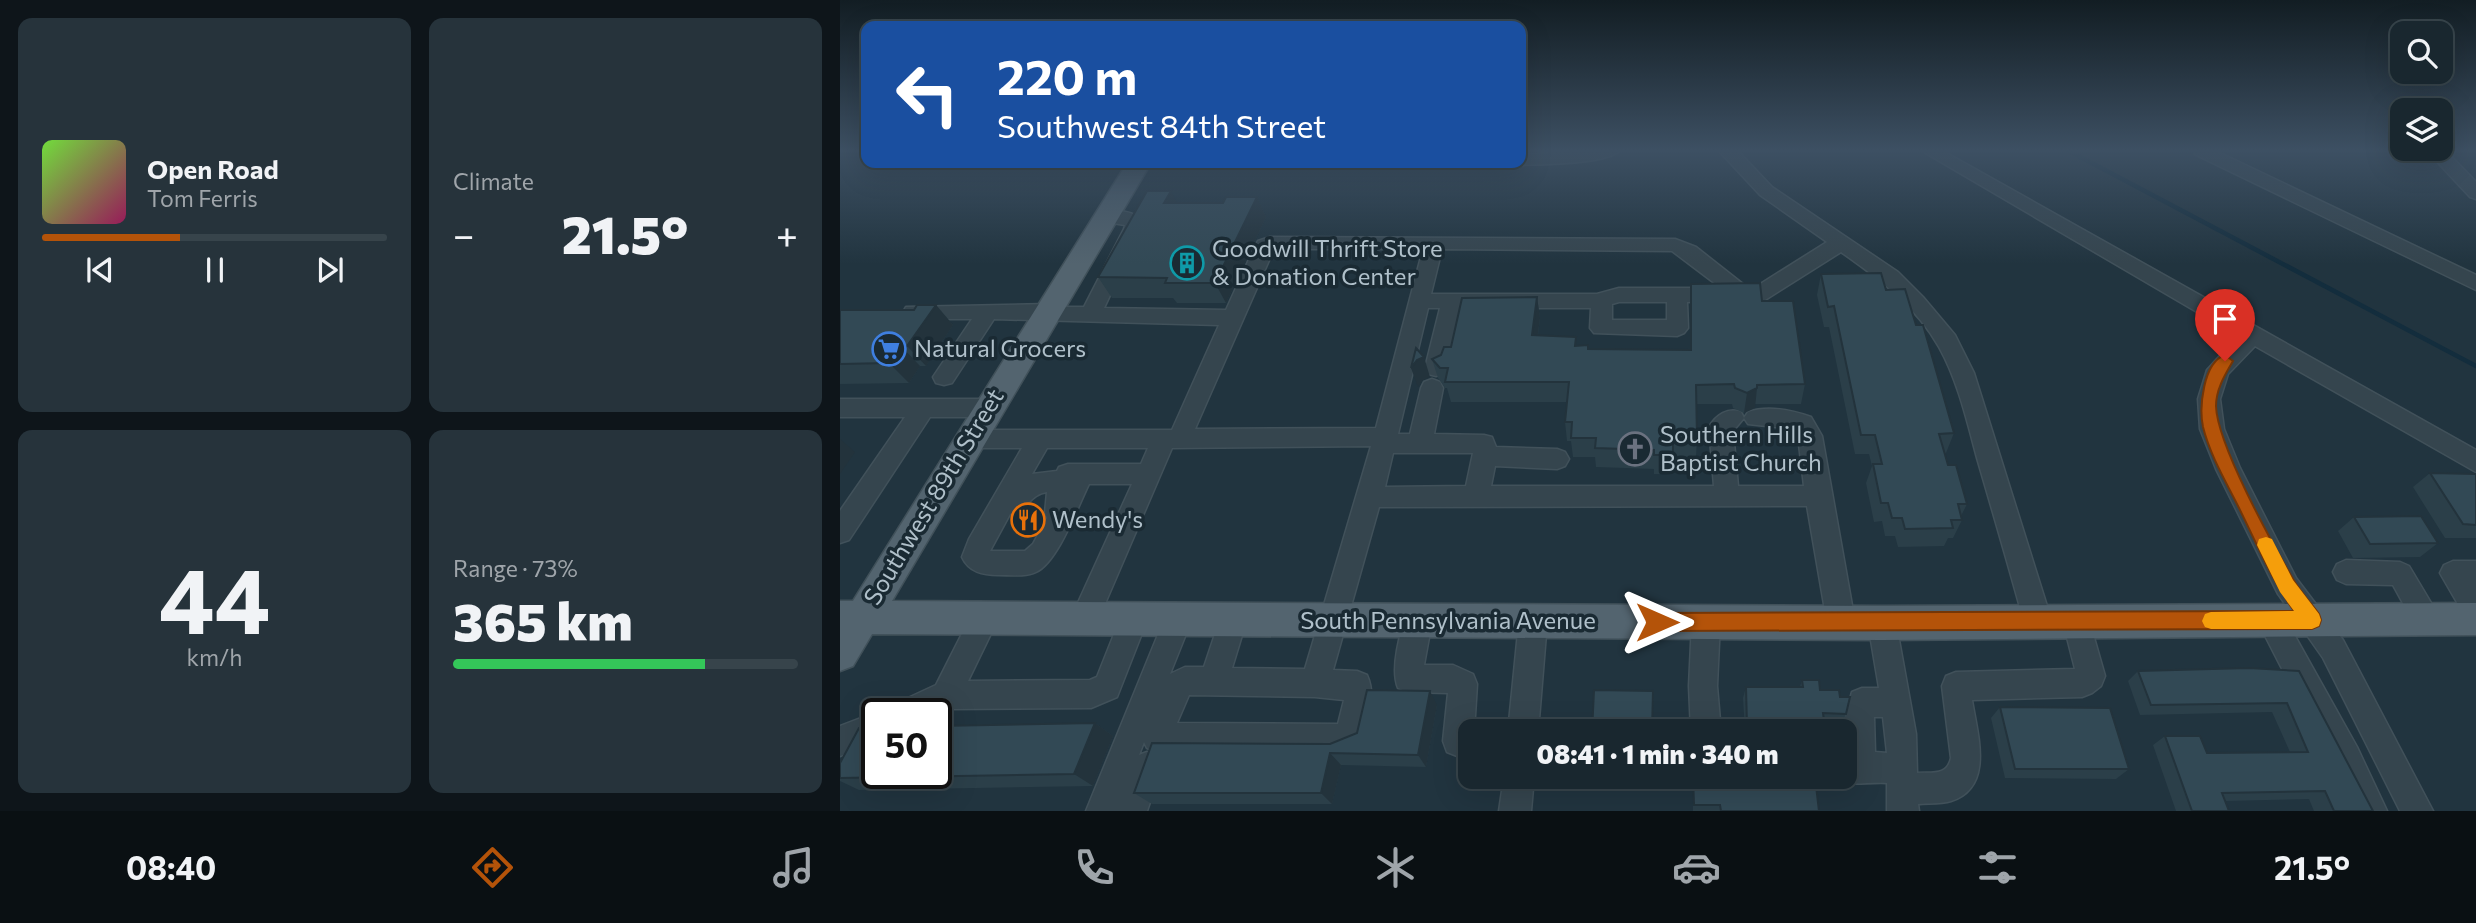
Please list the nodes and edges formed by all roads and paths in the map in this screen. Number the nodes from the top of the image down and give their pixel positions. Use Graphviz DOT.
graph roads {
  1 [pos="1124,189"];
  2 [pos="1764,189"];
  3 [pos="1997,189"];
  4 [pos="2281,189"];
  5 [pos="1107,217"];
  6 [pos="1842,242"];
  7 [pos="1434,243"];
  8 [pos="2476,283"];
  9 [pos="1677,294"];
  10 [pos="1742,294"];
  11 [pos="1602,300"];
  12 [pos="1419,301"];
  13 [pos="1452,301"];
  14 [pos="988,311"];
  15 [pos="894,312"];
  16 [pos="1049,312"];
  17 [pos="1090,315"];
  18 [pos="1233,317"];
  19 [pos="2253,334"];
  20 [pos="944,377"];
  21 [pos="840,408"];
  22 [pos="924,408"];
  23 [pos="988,408"];
  24 [pos="969,439"];
  25 [pos="1040,439"];
  26 [pos="1172,439"];
  27 [pos="1385,440"];
  28 [pos="1420,443"];
  29 [pos="1485,456"];
  30 [pos="1557,459"];
  31 [pos="2476,462"];
  32 [pos="1019,473"];
  33 [pos="1082,474"];
  34 [pos="1149,474"];
  35 [pos="1818,496"];
  36 [pos="1370,497"];
  37 [pos="1476,497"];
  38 [pos="1727,497"];
  39 [pos="1058,520"];
  40 [pos="840,532"];
  41 [pos="978,547"];
  42 [pos="2346,572"];
  43 [pos="2476,573"];
  44 [pos="2476,609"];
  45 [pos="851,617"];
  46 [pos="985,617"];
  47 [pos="1085,618"];
  48 [pos="1134,618"];
  49 [pos="2426,618"];
  50 [pos="1178,619"];
  51 [pos="1233,619"];
  52 [pos="2476,619"];
  53 [pos="1332,620"];
  54 [pos="2271,620"];
  55 [pos="2312,620"];
  56 [pos="1418,621"];
  57 [pos="1533,622"];
  58 [pos="1706,622"];
  59 [pos="1840,622"];
  60 [pos="2038,622"];
  61 [pos="2077,622"];
  62 [pos="1882,623"];
  63 [pos="840,654"];
  64 [pos="1214,680"];
  65 [pos="1315,683"];
  66 [pos="946,695"];
  67 [pos="940,698"];
  68 [pos="1896,703"];
  69 [pos="1460,719"];
  70 [pos="1524,719"];
  71 [pos="1705,719"];
  72 [pos="861,733"];
  73 [pos="1857,737"];
  74 [pos="1157,738"];
  75 [pos="840,741"];
  76 [pos="1857,770"];
  77 [pos="1517,789"];
  78 [pos="1903,790"];
  79 [pos="1102,811"];
  80 [pos="1131,811"];
  81 [pos="1515,811"];
  82 [pos="2371,811"];
  83 [pos="2417,811"];
  1 -- 5 [label="main road, Southwest 89th Street"];
  2 -- 6 [label="street"];
  3 -- 19 [label="street"];
  4 -- 8 [label="street"];
  5 -- 16 [label="main road, Southwest 89th Street"];
  5 -- 17 [label="street"];
  6 -- 10 [label="lane"];
  6 -- 60 [label="street"];
  7 -- 10 [label="street"];
  7 -- 12 [label="street"];
  7 -- 18 [label="street"];
  9 -- 10 [label="lane"];
  9 -- 11 [label="lane"];
  9 -- 11 [label="street"];
  11 -- 13 [label="lane"];
  12 -- 13 [label="lane"];
  12 -- 27 [label="street"];
  13 -- 28 [label="street"];
  14 -- 15 [label="street"];
  14 -- 16 [label="street"];
  14 -- 20 [label="street"];
  16 -- 17 [label="street"];
  16 -- 23 [label="main road, Southwest 89th Street"];
  17 -- 18 [label="street"];
  18 -- 26 [label="street"];
  19 -- 31 [label="street"];
  19 -- 55 [label="street"];
  21 -- 22 [label="street"];
  22 -- 23 [label="street"];
  22 -- 40 [label="street"];
  23 -- 24 [label="main road, Southwest 89th Street"];
  24 -- 25 [label="street"];
  24 -- 45 [label="main road, Southwest 89th Street"];
  25 -- 26 [label="street"];
  25 -- 32 [label="street"];
  26 -- 27 [label="street"];
  26 -- 34 [label="street"];
  27 -- 28 [label="street"];
  27 -- 36 [label="street"];
  28 -- 29 [label="street"];
  29 -- 30 [label="street"];
  29 -- 37 [label="street"];
  32 -- 33 [label="street"];
  32 -- 41 [label="street"];
  33 -- 34 [label="street"];
  33 -- 39 [label="street"];
  34 -- 47 [label="street"];
  35 -- 38 [label="street"];
  35 -- 38 [label="street"];
  35 -- 59 [label="street"];
  36 -- 37 [label="street"];
  36 -- 53 [label="street"];
  37 -- 38 [label="street"];
  39 -- 41 [label="street"];
  39 -- 41 [label="street"];
  42 -- 49 [label="street"];
  43 -- 44 [label="street"];
  45 -- 46 [label="main road, South Pennsylvania Avenue"];
  45 -- 63 [label="main road, Southwest 89th Street"];
  46 -- 47 [label="main road, South Pennsylvania Avenue"];
  46 -- 66 [label="lane"];
  47 -- 48 [label="main road, South Pennsylvania Avenue"];
  48 -- 50 [label="main road, South Pennsylvania Avenue"];
  48 -- 66 [label="lane"];
  49 -- 52 [label="main road, South Pennsylvania Avenue"];
  49 -- 55 [label="main road, South Pennsylvania Avenue"];
  50 -- 51 [label="main road, South Pennsylvania Avenue"];
  50 -- 79 [label="lane"];
  51 -- 53 [label="main road, South Pennsylvania Avenue"];
  51 -- 64 [label="street"];
  53 -- 56 [label="main road, South Pennsylvania Avenue"];
  53 -- 65 [label="street"];
  54 -- 55 [label="main road, South Pennsylvania Avenue"];
  54 -- 61 [label="main road, South Pennsylvania Avenue"];
  54 -- 82 [label="street"];
  55 -- 83 [label="street"];
  56 -- 57 [label="main road, South Pennsylvania Avenue"];
  56 -- 69 [label="street"];
  57 -- 58 [label="main road, South Pennsylvania Avenue"];
  57 -- 70 [label="street"];
  58 -- 59 [label="main road, South Pennsylvania Avenue"];
  58 -- 71 [label="street"];
  59 -- 62 [label="main road, South Pennsylvania Avenue"];
  60 -- 61 [label="main road, South Pennsylvania Avenue"];
  60 -- 62 [label="main road, South Pennsylvania Avenue"];
  61 -- 78 [label="street"];
  62 -- 68 [label="street"];
  64 -- 65 [label="street"];
  64 -- 74 [label="street"];
  65 -- 74 [label="street"];
  66 -- 67 [label="street"];
  68 -- 73 [label="street"];
  68 -- 78 [label="street"];
  72 -- 75 [label="street"];
  74 -- 80 [label="street"];
  76 -- 78 [label="street"];
  77 -- 81 [label="street"];
}
